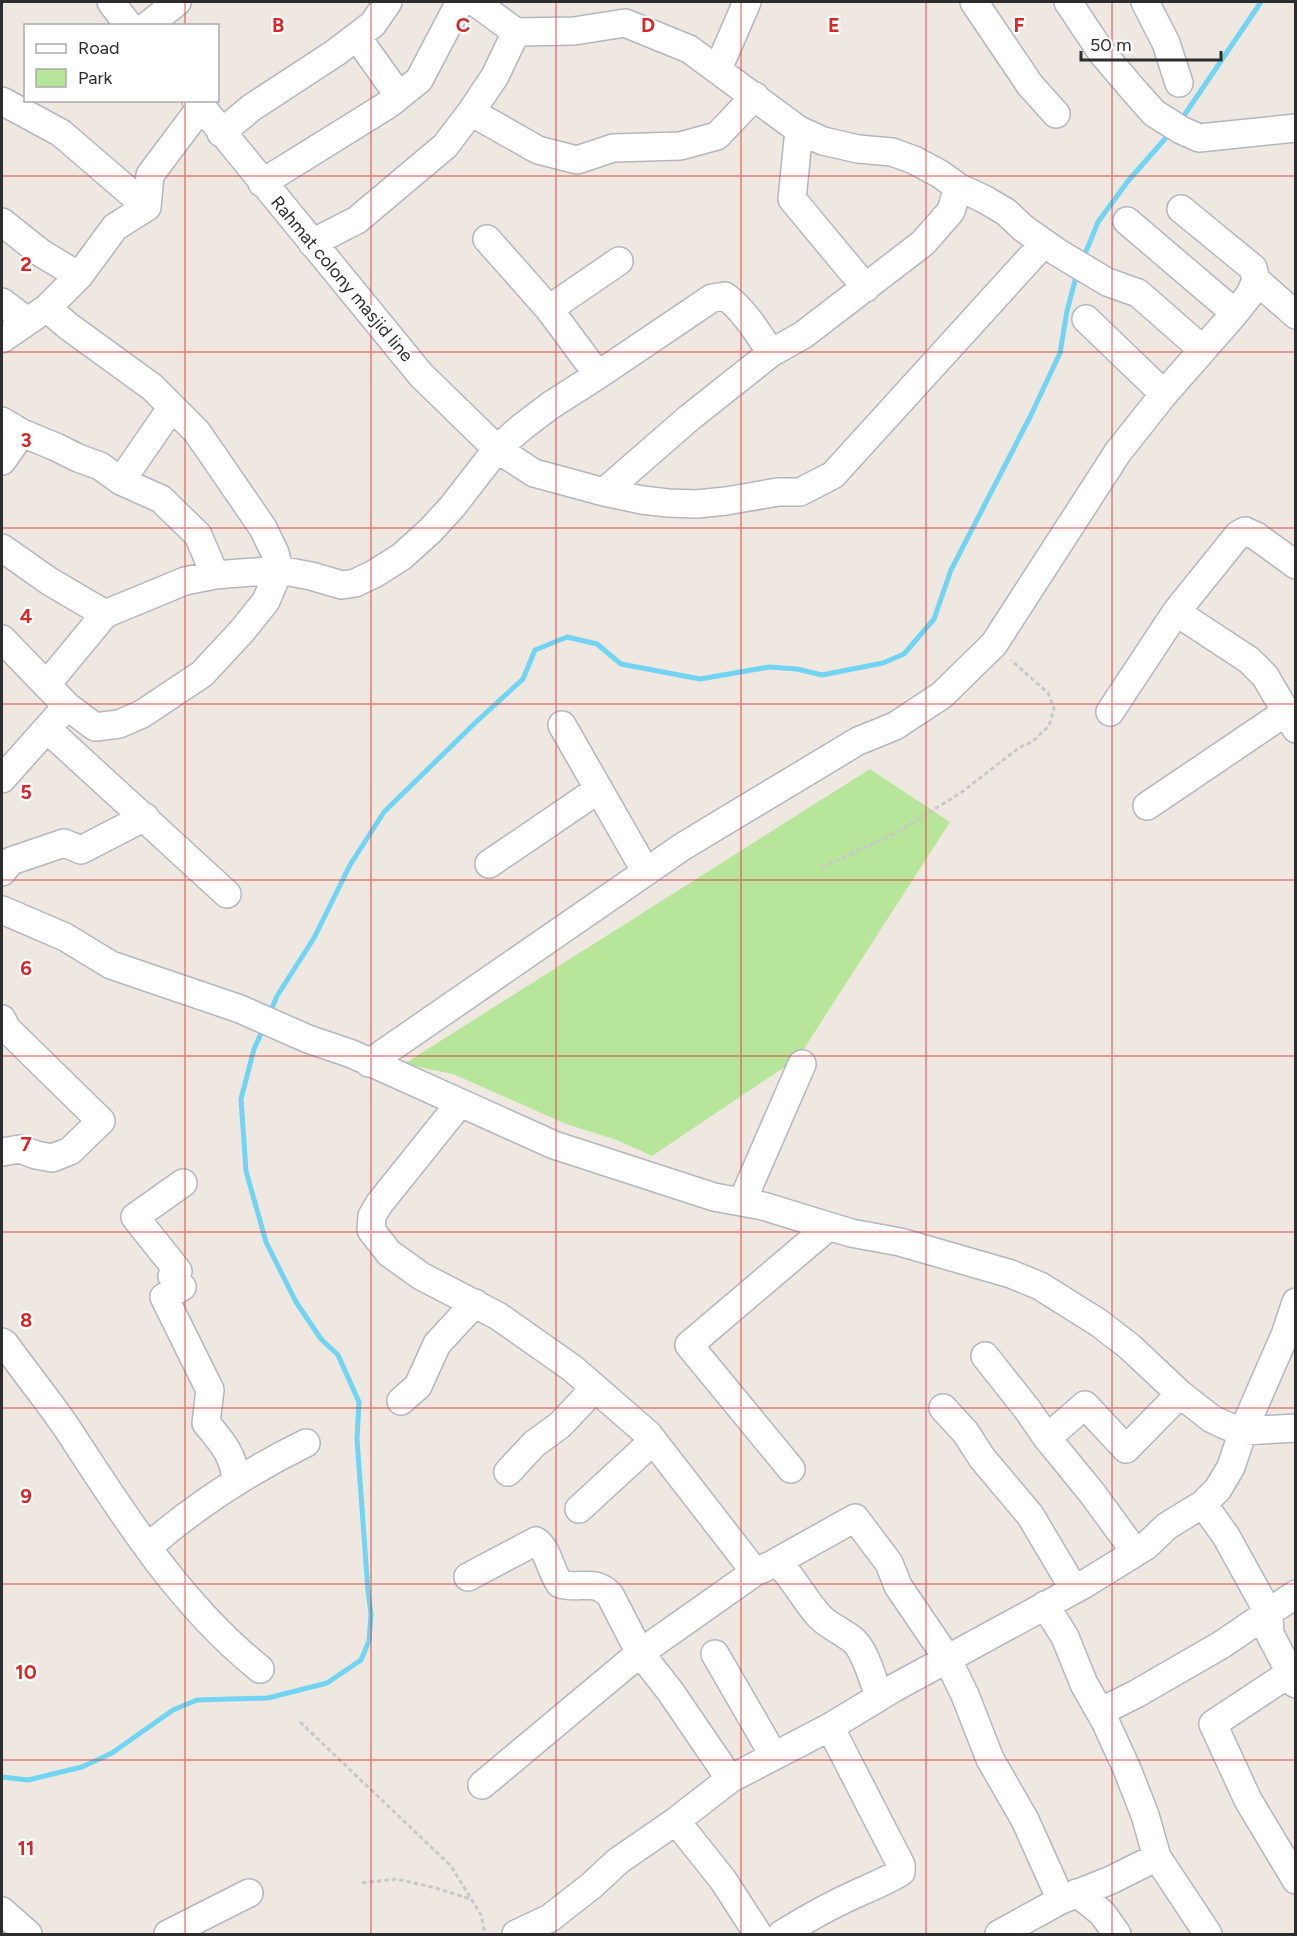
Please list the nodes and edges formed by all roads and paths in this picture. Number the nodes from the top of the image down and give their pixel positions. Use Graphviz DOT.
graph roads {
  1 [pos="111,2"];
  2 [pos="177,2"];
  3 [pos="388,2"];
  4 [pos="460,2"];
  5 [pos="747,2"];
  6 [pos="974,2"];
  7 [pos="1068,2"];
  8 [pos="1145,2"];
  9 [pos="491,5"];
  10 [pos="128,24"];
  11 [pos="150,24"];
  12 [pos="516,32"];
  13 [pos="357,36"];
  14 [pos="718,69"];
  15 [pos="1179,83"];
  16 [pos="399,96"];
  17 [pos="755,96"];
  18 [pos="2,101"];
  19 [pos="198,104"];
  20 [pos="471,112"];
  21 [pos="1056,114"];
  22 [pos="1296,128"];
  23 [pos="799,130"];
  24 [pos="221,133"];
  25 [pos="262,183"];
  26 [pos="958,187"];
  27 [pos="147,207"];
  28 [pos="1181,209"];
  29 [pos="1127,221"];
  30 [pos="2,222"];
  31 [pos="487,239"];
  32 [pos="312,243"];
  33 [pos="1051,247"];
  34 [pos="619,261"];
  35 [pos="78,276"];
  36 [pos="1256,280"];
  37 [pos="866,288"];
  38 [pos="2,302"];
  39 [pos="549,309"];
  40 [pos="37,314"];
  41 [pos="1235,314"];
  42 [pos="1296,315"];
  43 [pos="1086,319"];
  44 [pos="2,339"];
  45 [pos="1202,349"];
  46 [pos="771,353"];
  47 [pos="598,375"];
  48 [pos="1164,394"];
  49 [pos="172,407"];
  50 [pos="12,427"];
  51 [pos="497,450"];
  52 [pos="2,460"];
  53 [pos="121,481"];
  54 [pos="604,492"];
  55 [pos="2,548"];
  56 [pos="1294,561"];
  57 [pos="279,570"];
  58 [pos="215,575"];
  59 [pos="1176,612"];
  60 [pos="105,614"];
  61 [pos="2,639"];
  62 [pos="994,644"];
  63 [pos="47,684"];
  64 [pos="67,706"];
  65 [pos="1110,712"];
  66 [pos="1291,720"];
  67 [pos="562,725"];
  68 [pos="46,729"];
  69 [pos="2,779"];
  70 [pos="599,789"];
  71 [pos="1147,806"];
  72 [pos="145,817"];
  73 [pos="489,864"];
  74 [pos="822,867"];
  75 [pos="2,872"];
  76 [pos="646,872"];
  77 [pos="227,894"];
  78 [pos="2,910"];
  79 [pos="2,1019"];
  80 [pos="369,1063"];
  81 [pos="802,1064"];
  82 [pos="460,1103"];
  83 [pos="2,1152"];
  84 [pos="183,1183"];
  85 [pos="742,1202"];
  86 [pos="828,1227"];
  87 [pos="1296,1302"];
  88 [pos="475,1303"];
  89 [pos="2,1342"];
  90 [pos="985,1356"];
  91 [pos="595,1388"];
  92 [pos="1180,1394"];
  93 [pos="401,1401"];
  94 [pos="944,1408"];
  95 [pos="1243,1431"];
  96 [pos="1291,1434"];
  97 [pos="1047,1438"];
  98 [pos="653,1441"];
  99 [pos="306,1443"];
  100 [pos="791,1469"];
  101 [pos="508,1472"];
  102 [pos="236,1481"];
  103 [pos="1203,1504"];
  104 [pos="579,1509"];
  105 [pos="148,1548"];
  106 [pos="1135,1552"];
  107 [pos="763,1568"];
  108 [pos="468,1577"];
  109 [pos="1074,1589"];
  110 [pos="1296,1594"];
  111 [pos="1045,1605"];
  112 [pos="1269,1614"];
  113 [pos="640,1653"];
  114 [pos="715,1654"];
  115 [pos="947,1658"];
  116 [pos="260,1669"];
  117 [pos="1294,1675"];
  118 [pos="879,1696"];
  119 [pos="1100,1712"];
  120 [pos="300,1722"];
  121 [pos="830,1727"];
  122 [pos="774,1756"];
  123 [pos="730,1779"];
  124 [pos="482,1785"];
  125 [pos="676,1821"];
  126 [pos="1157,1857"];
  127 [pos="1296,1880"];
  128 [pos="363,1883"];
  129 [pos="249,1893"];
  130 [pos="1069,1896"];
  131 [pos="472,1900"];
  132 [pos="2,1912"];
  133 [pos="28,1935"];
  134 [pos="168,1935"];
  135 [pos="485,1935"];
  136 [pos="516,1935"];
  137 [pos="758,1935"];
  138 [pos="782,1935"];
  139 [pos="999,1935"];
  140 [pos="1117,1935"];
  141 [pos="1208,1935"];
  1 -- 10 [label="street"];
  2 -- 11 [label="street"];
  3 -- 13 [label="street"];
  4 -- 16 [label="street"];
  5 -- 14 [label="street"];
  6 -- 21 [label="street"];
  7 -- 22 [label="street"];
  8 -- 15 [label="street"];
  9 -- 12 [label="street"];
  12 -- 14 [label="street"];
  12 -- 20 [label="street"];
  13 -- 16 [label="street"];
  13 -- 24 [label="street"];
  14 -- 17 [label="street"];
  16 -- 25 [label="street"];
  17 -- 20 [label="street"];
  17 -- 23 [label="street"];
  18 -- 27 [label="street"];
  19 -- 24 [label="street, Rahmat colony masjid line"];
  19 -- 27 [label="street"];
  20 -- 32 [label="street"];
  23 -- 26 [label="street"];
  23 -- 37 [label="street"];
  24 -- 25 [label="street, Rahmat colony masjid line"];
  25 -- 32 [label="street, Rahmat colony masjid line"];
  26 -- 33 [label="street"];
  26 -- 37 [label="street"];
  27 -- 35 [label="street"];
  28 -- 36 [label="street"];
  29 -- 41 [label="street"];
  30 -- 35 [label="street"];
  31 -- 39 [label="street"];
  32 -- 51 [label="street, Rahmat colony masjid line"];
  33 -- 45 [label="street"];
  33 -- 54 [label="street, Rahmat colony masjid line"];
  34 -- 39 [label="street"];
  35 -- 40 [label="street"];
  36 -- 41 [label="street"];
  36 -- 42 [label="street"];
  37 -- 46 [label="street"];
  38 -- 40 [label="street"];
  39 -- 47 [label="street"];
  40 -- 44 [label="street"];
  40 -- 49 [label="street"];
  41 -- 45 [label="street"];
  43 -- 48 [label="street"];
  45 -- 48 [label="street"];
  46 -- 47 [label="street"];
  46 -- 54 [label="street"];
  47 -- 51 [label="street"];
  48 -- 62 [label="street"];
  49 -- 53 [label="street"];
  49 -- 57 [label="street"];
  50 -- 52 [label="street"];
  50 -- 53 [label="street"];
  51 -- 54 [label="street, Rahmat colony masjid line"];
  51 -- 57 [label="street"];
  53 -- 58 [label="street"];
  55 -- 60 [label="street"];
  56 -- 59 [label="street"];
  57 -- 58 [label="street"];
  57 -- 64 [label="street"];
  58 -- 60 [label="street"];
  59 -- 65 [label="street"];
  59 -- 66 [label="street"];
  60 -- 63 [label="street"];
  61 -- 63 [label="street"];
  62 -- 74 [label="path"];
  62 -- 76 [label="street"];
  63 -- 64 [label="street"];
  64 -- 68 [label="street"];
  66 -- 71 [label="street"];
  67 -- 70 [label="street"];
  68 -- 69 [label="street"];
  68 -- 72 [label="street"];
  70 -- 73 [label="street"];
  70 -- 76 [label="street"];
  72 -- 75 [label="street"];
  72 -- 77 [label="street"];
  76 -- 80 [label="street"];
  78 -- 80 [label="street"];
  79 -- 83 [label="street"];
  80 -- 82 [label="street"];
  81 -- 85 [label="street"];
  82 -- 85 [label="street"];
  82 -- 88 [label="street"];
  84 -- 102 [label="street"];
  85 -- 86 [label="street"];
  86 -- 92 [label="street"];
  86 -- 100 [label="street"];
  87 -- 95 [label="street"];
  88 -- 91 [label="street"];
  88 -- 93 [label="street"];
  89 -- 105 [label="street"];
  90 -- 97 [label="street"];
  91 -- 98 [label="street"];
  91 -- 101 [label="street"];
  92 -- 95 [label="street"];
  92 -- 97 [label="street"];
  94 -- 109 [label="street"];
  95 -- 96 [label="street"];
  95 -- 103 [label="street"];
  97 -- 106 [label="street"];
  98 -- 104 [label="street"];
  98 -- 107 [label="street"];
  99 -- 102 [label="street"];
  102 -- 105 [label="street"];
  103 -- 106 [label="street"];
  103 -- 112 [label="street"];
  105 -- 116 [label="street"];
  106 -- 109 [label="street"];
  107 -- 113 [label="street"];
  107 -- 115 [label="street"];
  107 -- 118 [label="street"];
  108 -- 113 [label="street"];
  109 -- 111 [label="street"];
  110 -- 112 [label="street"];
  111 -- 115 [label="street"];
  111 -- 119 [label="street"];
  112 -- 117 [label="street"];
  112 -- 119 [label="street"];
  113 -- 123 [label="street"];
  113 -- 124 [label="street"];
  114 -- 122 [label="street"];
  115 -- 118 [label="street"];
  115 -- 130 [label="street"];
  117 -- 127 [label="street"];
  118 -- 121 [label="street"];
  119 -- 126 [label="street"];
  120 -- 131 [label="path"];
  121 -- 122 [label="street"];
  121 -- 138 [label="street"];
  122 -- 123 [label="street"];
  123 -- 125 [label="street"];
  125 -- 136 [label="street"];
  125 -- 137 [label="street"];
  126 -- 130 [label="street"];
  126 -- 141 [label="street"];
  128 -- 131 [label="path"];
  129 -- 134 [label="street"];
  130 -- 139 [label="street"];
  130 -- 140 [label="street"];
  131 -- 135 [label="path"];
  132 -- 133 [label="street"];
}
